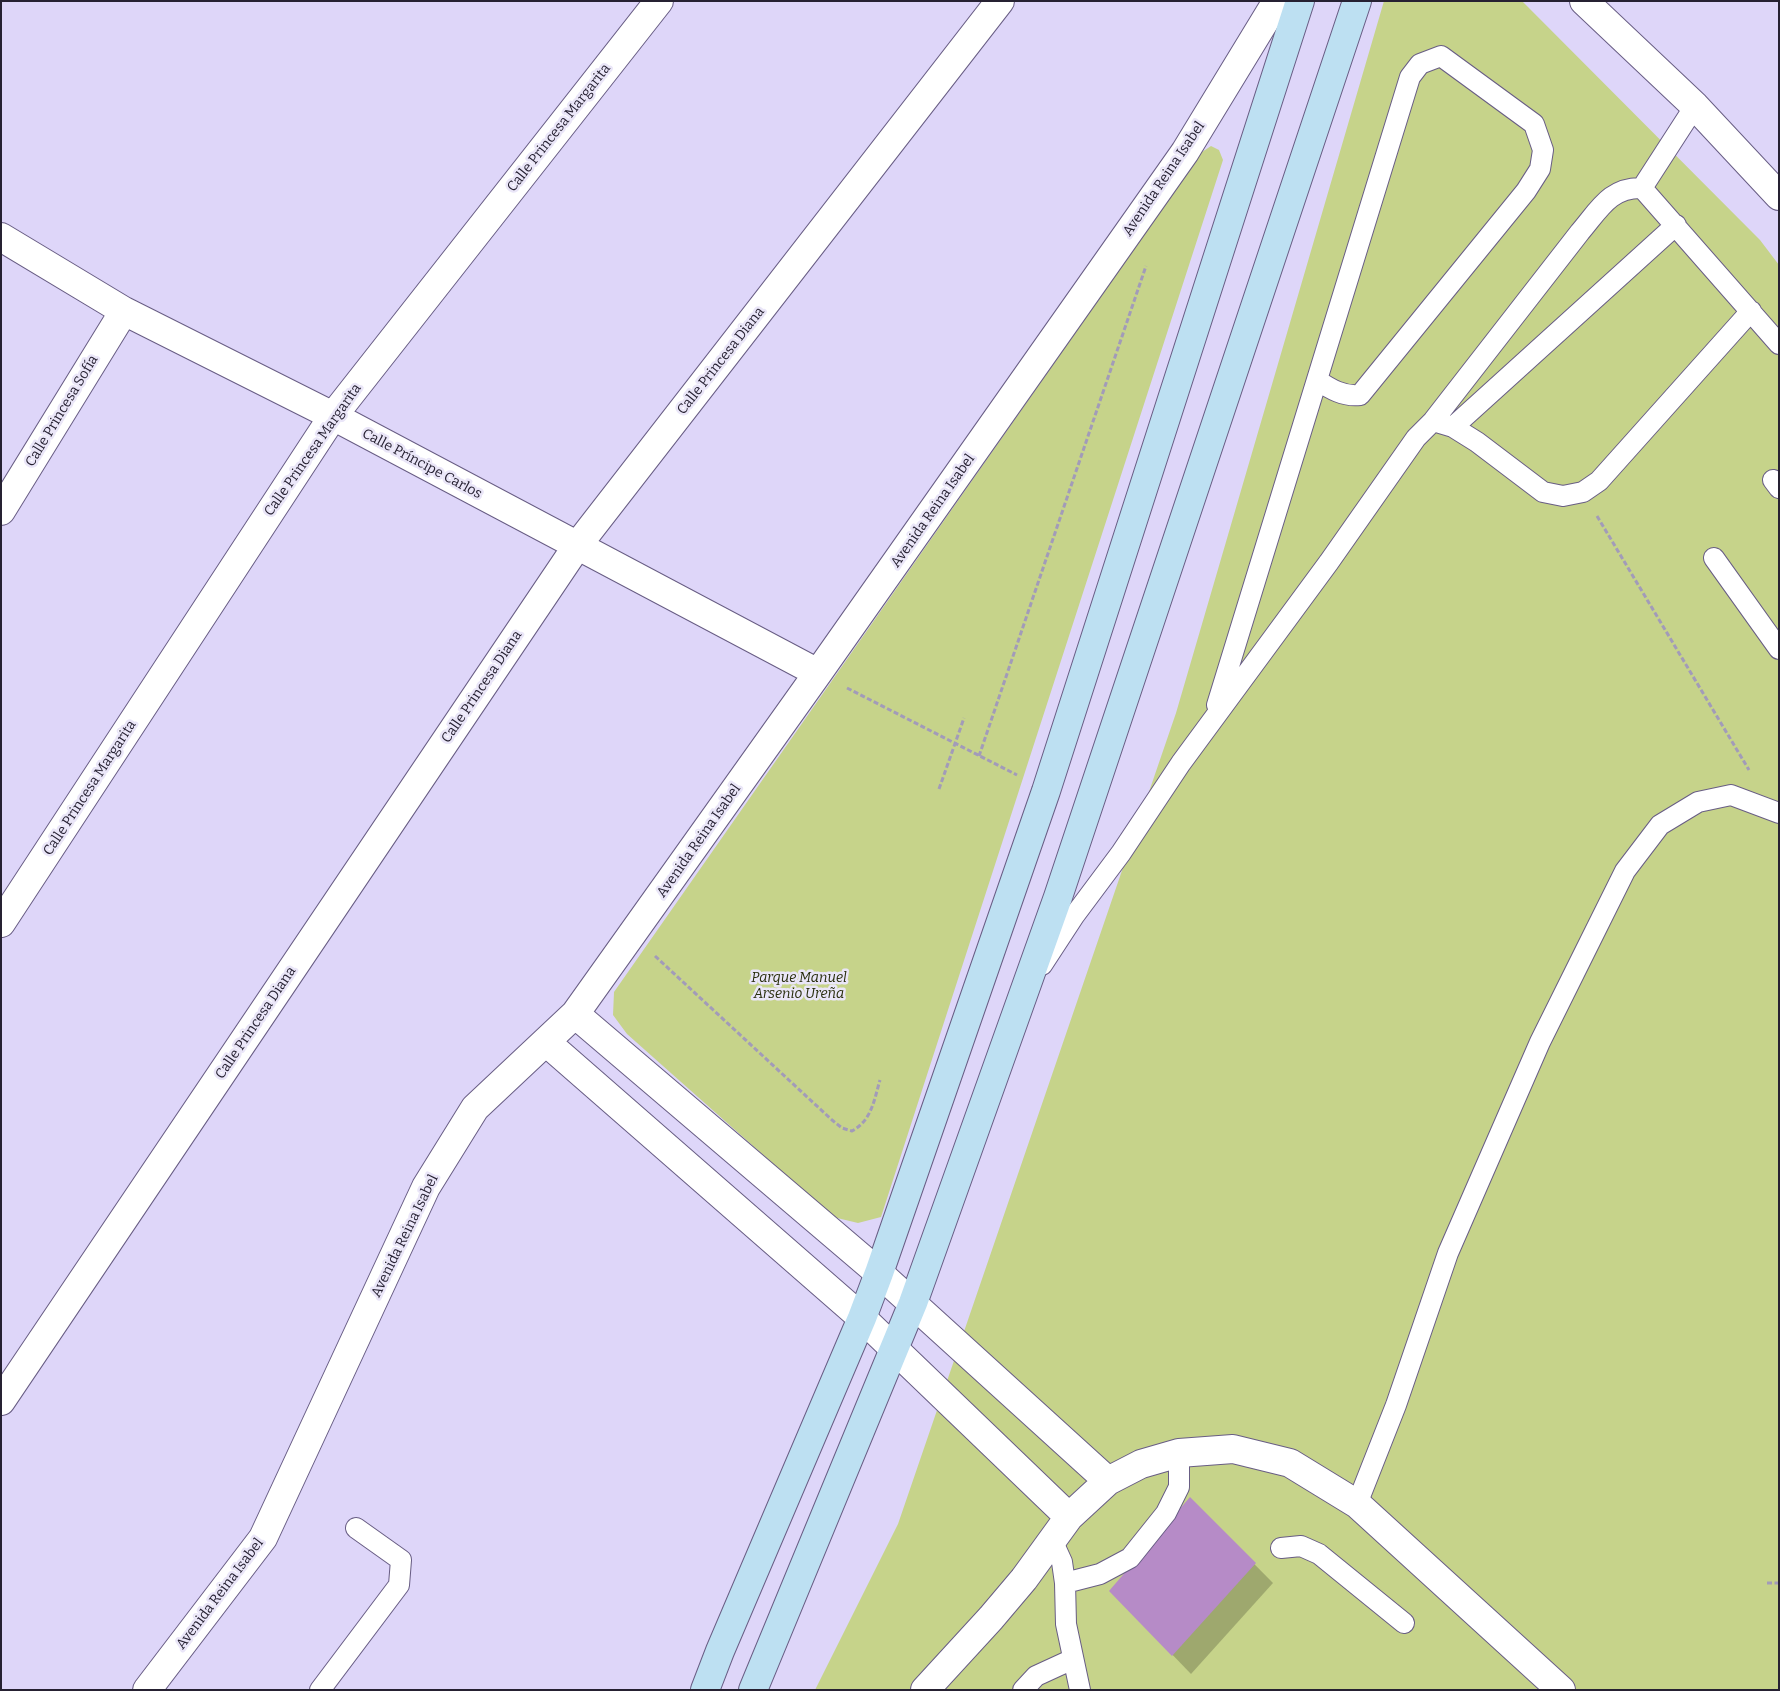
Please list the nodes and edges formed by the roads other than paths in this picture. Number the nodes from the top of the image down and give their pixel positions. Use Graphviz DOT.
graph roads {
  1 [pos="659,1"];
  2 [pos="1000,1"];
  3 [pos="1277,1"];
  4 [pos="1300,1"];
  5 [pos="1357,1"];
  6 [pos="1584,1"];
  7 [pos="1696,106"];
  8 [pos="1642,188"];
  9 [pos="1779,196"];
  10 [pos="1676,225"];
  11 [pos="1,237"];
  12 [pos="124,311"];
  13 [pos="1751,312"];
  14 [pos="1779,344"];
  15 [pos="1317,380"];
  16 [pos="333,416"];
  17 [pos="1433,421"];
  18 [pos="1453,426"];
  19 [pos="1,512"];
  20 [pos="577,546"];
  21 [pos="1714,558"];
  22 [pos="1779,649"];
  23 [pos="818,673"];
  24 [pos="1212,722"];
  25 [pos="1775,811"];
  26 [pos="1,923"];
  27 [pos="1024,991"];
  28 [pos="575,1014"];
  29 [pos="546,1042"];
  30 [pos="879,1273"];
  31 [pos="913,1303"];
  32 [pos="862,1318"];
  33 [pos="895,1350"];
  34 [pos="1,1401"];
  35 [pos="1179,1453"];
  36 [pos="1108,1480"];
  37 [pos="1357,1504"];
  38 [pos="1069,1517"];
  39 [pos="356,1528"];
  40 [pos="1052,1540"];
  41 [pos="1281,1548"];
  42 [pos="1066,1583"];
  43 [pos="1404,1623"];
  44 [pos="1073,1659"];
  45 [pos="147,1690"];
  46 [pos="320,1690"];
  47 [pos="705,1690"];
  48 [pos="753,1690"];
  49 [pos="926,1690"];
  50 [pos="1023,1690"];
  51 [pos="1080,1690"];
  52 [pos="1561,1690"];
  1 -- 16 [label="street, Calle Princesa Margarita"];
  2 -- 20 [label="street, Calle Princesa Diana"];
  3 -- 23 [label="street, Avenida Reina Isabel"];
  4 -- 30 [label="main road"];
  5 -- 27 [label="main road"];
  6 -- 7 [label="street"];
  7 -- 8 [label="lane"];
  7 -- 9 [label="street"];
  8 -- 10 [label="lane"];
  8 -- 17 [label="lane"];
  10 -- 13 [label="lane"];
  10 -- 18 [label="lane"];
  11 -- 12 [label="street, Calle Príncipe Carlos"];
  12 -- 16 [label="street, Calle Príncipe Carlos"];
  12 -- 19 [label="street, Calle Princesa Sofía"];
  13 -- 14 [label="lane"];
  13 -- 18 [label="lane"];
  15 -- 15 [label="lane"];
  15 -- 24 [label="lane"];
  16 -- 20 [label="street, Calle Príncipe Carlos"];
  16 -- 26 [label="street, Calle Princesa Margarita"];
  17 -- 18 [label="lane"];
  17 -- 24 [label="lane"];
  20 -- 23 [label="street, Calle Príncipe Carlos"];
  20 -- 34 [label="street, Calle Princesa Diana"];
  21 -- 22 [label="lane"];
  23 -- 28 [label="street, Avenida Reina Isabel"];
  24 -- 27 [label="lane"];
  25 -- 37 [label="lane"];
  27 -- 31 [label="main road"];
  28 -- 29 [label="street, Avenida Reina Isabel"];
  28 -- 30 [label="street"];
  29 -- 32 [label="street"];
  29 -- 45 [label="street, Avenida Reina Isabel"];
  30 -- 31 [label="street"];
  30 -- 32 [label="main road"];
  31 -- 33 [label="main road"];
  31 -- 36 [label="street"];
  32 -- 33 [label="street"];
  32 -- 47 [label="main road"];
  33 -- 38 [label="street"];
  33 -- 48 [label="main road"];
  35 -- 36 [label="street"];
  35 -- 37 [label="street"];
  35 -- 42 [label="lane"];
  36 -- 38 [label="street"];
  37 -- 52 [label="street"];
  38 -- 40 [label="street"];
  39 -- 46 [label="lane"];
  40 -- 42 [label="lane"];
  40 -- 49 [label="street"];
  41 -- 43 [label="lane"];
  42 -- 44 [label="lane"];
  44 -- 50 [label="lane"];
  44 -- 51 [label="lane"];
}
